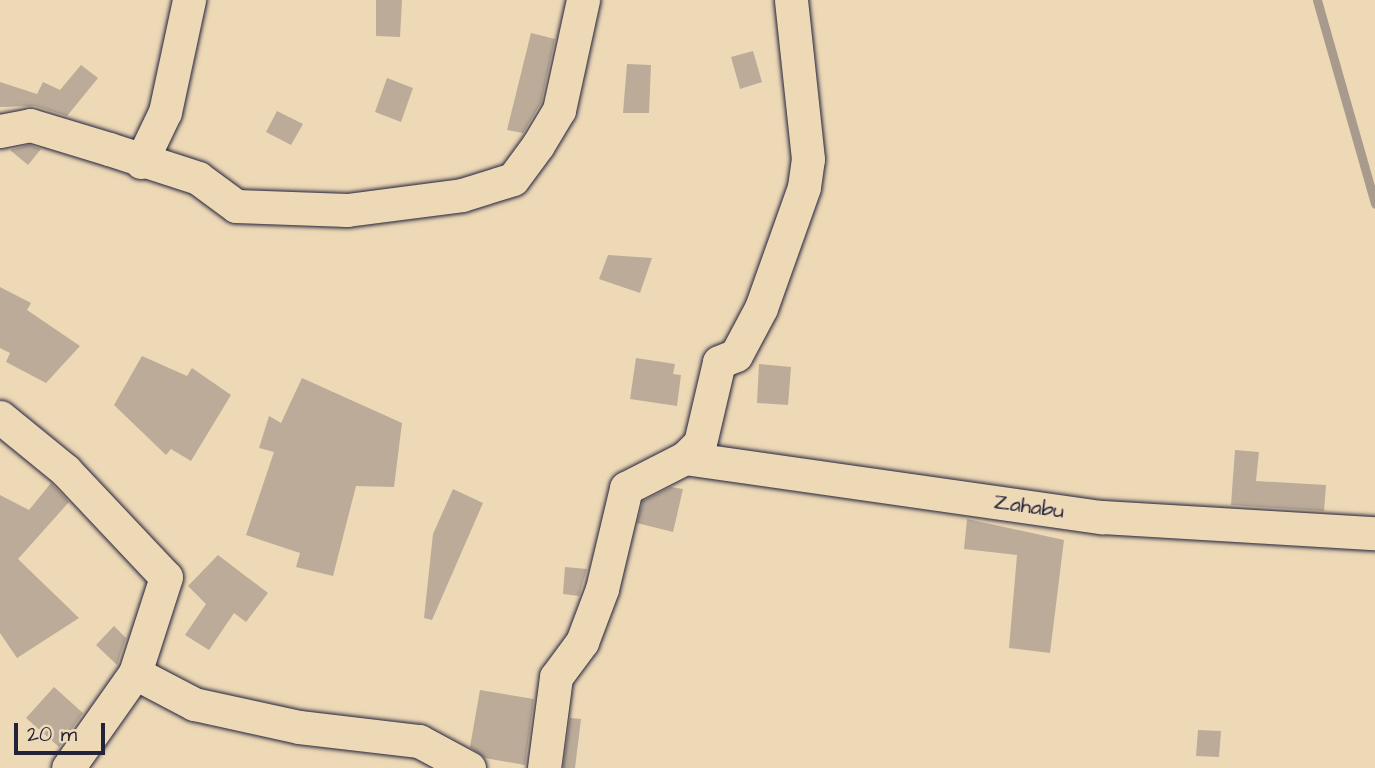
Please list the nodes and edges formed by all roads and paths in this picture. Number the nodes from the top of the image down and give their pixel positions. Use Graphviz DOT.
graph roads {
  1 [pos="190,0"];
  2 [pos="583,0"];
  3 [pos="791,0"];
  4 [pos="0,131"];
  5 [pos="141,162"];
  6 [pos="0,417"];
  7 [pos="685,458"];
  8 [pos="1375,533"];
  9 [pos="135,673"];
  10 [pos="68,768"];
  11 [pos="469,768"];
  12 [pos="544,768"];
  1 -- 5 [label="street"];
  2 -- 5 [label="street"];
  3 -- 7 [label="street"];
  4 -- 5 [label="street"];
  6 -- 9 [label="street"];
  7 -- 8 [label="street, Zahabu"];
  7 -- 12 [label="street"];
  9 -- 10 [label="street"];
  9 -- 11 [label="street"];
}
